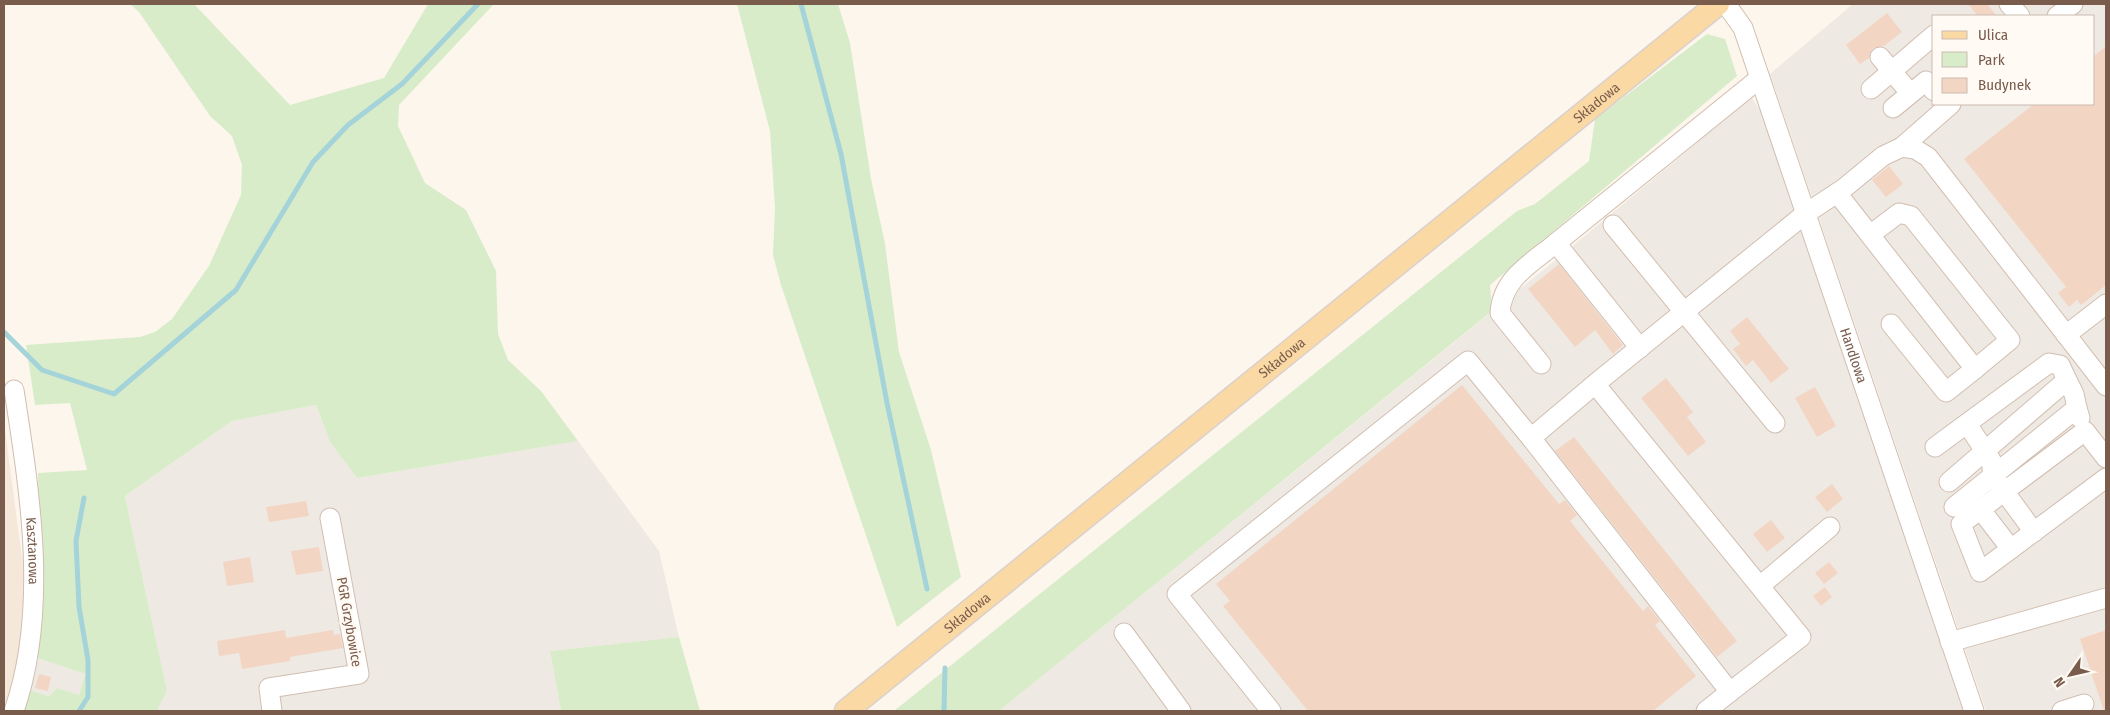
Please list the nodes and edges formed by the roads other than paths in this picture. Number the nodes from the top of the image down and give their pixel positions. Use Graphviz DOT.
graph roads {
  1 [pos="1718,4"];
  2 [pos="1726,4"];
  3 [pos="2009,4"];
  4 [pos="2073,4"];
  5 [pos="2019,15"];
  6 [pos="2059,15"];
  7 [pos="1932,36"];
  8 [pos="1885,64"];
  9 [pos="1760,78"];
  10 [pos="1931,82"];
  11 [pos="1871,89"];
  12 [pos="1910,94"];
  13 [pos="1948,105"];
  14 [pos="1893,108"];
  15 [pos="1902,147"];
  16 [pos="1837,192"];
  17 [pos="1805,214"];
  18 [pos="1613,225"];
  19 [pos="1870,235"];
  20 [pos="1556,243"];
  21 [pos="2106,304"];
  22 [pos="1686,311"];
  23 [pos="1891,324"];
  24 [pos="2066,335"];
  25 [pos="1640,348"];
  26 [pos="1540,364"];
  27 [pos="1975,369"];
  28 [pos="2068,380"];
  29 [pos="1596,384"];
  30 [pos="2106,386"];
  31 [pos="14,390"];
  32 [pos="2076,408"];
  33 [pos="1775,423"];
  34 [pos="1967,424"];
  35 [pos="2085,431"];
  36 [pos="1531,438"];
  37 [pos="1935,447"];
  38 [pos="1985,451"];
  39 [pos="2106,458"];
  40 [pos="1993,476"];
  41 [pos="2106,478"];
  42 [pos="1949,482"];
  43 [pos="2004,492"];
  44 [pos="1954,507"];
  45 [pos="1981,510"];
  46 [pos="330,518"];
  47 [pos="1830,527"];
  48 [pos="2034,532"];
  49 [pos="2011,549"];
  50 [pos="1760,586"];
  51 [pos="2106,598"];
  52 [pos="1124,633"];
  53 [pos="1950,642"];
  54 [pos="1730,692"];
  55 [pos="2084,704"];
  56 [pos="14,711"];
  57 [pos="272,711"];
  58 [pos="846,711"];
  59 [pos="1181,711"];
  60 [pos="1271,711"];
  61 [pos="1706,711"];
  62 [pos="1974,711"];
  63 [pos="2062,711"];
  1 -- 58 [label="main road, Składowa"];
  2 -- 9 [label="street, Handlowa"];
  3 -- 5 [label="street"];
  4 -- 6 [label="street"];
  7 -- 8 [label="street"];
  8 -- 11 [label="street"];
  8 -- 12 [label="street"];
  9 -- 17 [label="street, Handlowa"];
  9 -- 20 [label="street"];
  10 -- 12 [label="street"];
  12 -- 14 [label="street"];
  13 -- 15 [label="street"];
  15 -- 16 [label="street"];
  15 -- 24 [label="street"];
  16 -- 17 [label="street"];
  16 -- 19 [label="street"];
  17 -- 22 [label="street"];
  17 -- 53 [label="street, Handlowa"];
  18 -- 22 [label="street"];
  19 -- 27 [label="street"];
  19 -- 27 [label="street"];
  20 -- 25 [label="street"];
  20 -- 26 [label="street"];
  21 -- 24 [label="street"];
  22 -- 25 [label="street"];
  22 -- 33 [label="street"];
  23 -- 27 [label="street"];
  24 -- 30 [label="street"];
  25 -- 29 [label="street"];
  28 -- 32 [label="street"];
  28 -- 34 [label="street"];
  28 -- 38 [label="street"];
  29 -- 36 [label="street"];
  29 -- 50 [label="street"];
  31 -- 56 [label="street, Kasztanowa"];
  32 -- 35 [label="street"];
  32 -- 40 [label="street"];
  34 -- 37 [label="street"];
  34 -- 38 [label="street"];
  35 -- 39 [label="street"];
  35 -- 43 [label="street"];
  36 -- 54 [label="street"];
  36 -- 60 [label="street"];
  38 -- 40 [label="street"];
  38 -- 42 [label="street"];
  40 -- 43 [label="street"];
  40 -- 44 [label="street"];
  41 -- 48 [label="street"];
  43 -- 45 [label="street"];
  43 -- 48 [label="street"];
  45 -- 49 [label="street"];
  45 -- 49 [label="street"];
  46 -- 57 [label="street, PGR Grzybowice"];
  47 -- 50 [label="street"];
  48 -- 49 [label="street"];
  50 -- 54 [label="street"];
  51 -- 53 [label="street"];
  52 -- 59 [label="street"];
  53 -- 62 [label="street, Handlowa"];
  54 -- 61 [label="street"];
  55 -- 63 [label="street"];
}
